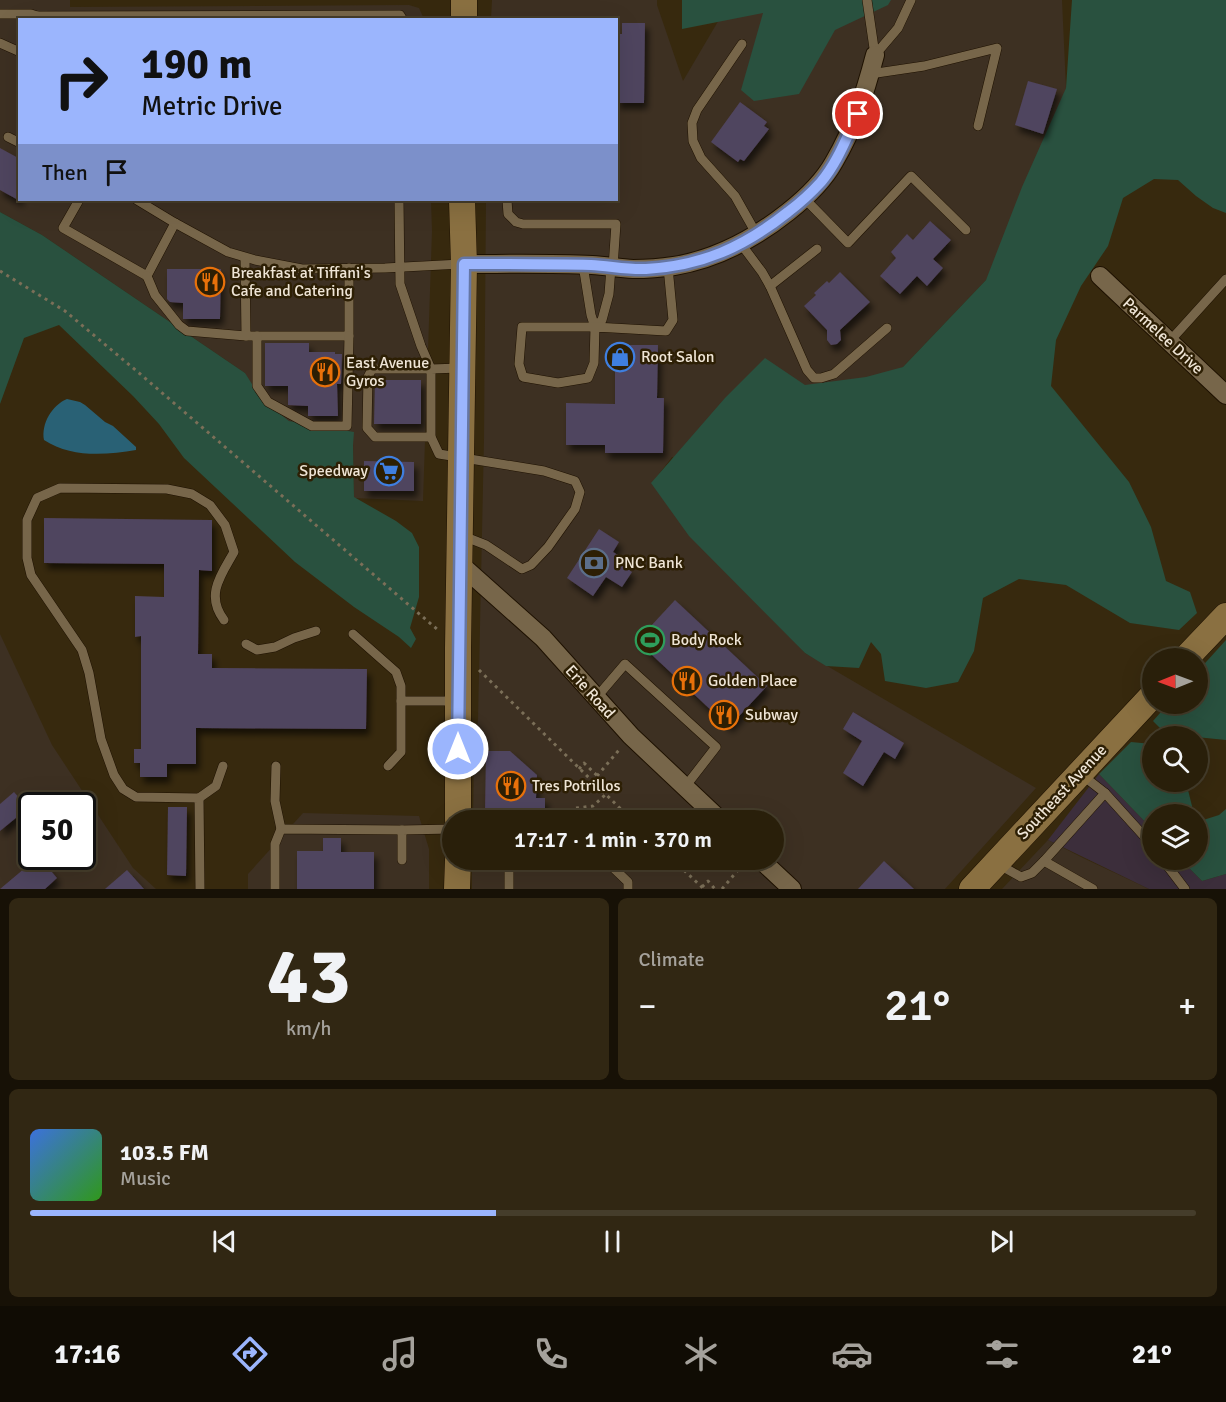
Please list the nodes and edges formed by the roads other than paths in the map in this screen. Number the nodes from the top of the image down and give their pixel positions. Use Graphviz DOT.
graph roads {
  1 [pos="464,0"];
  2 [pos="867,0"];
  3 [pos="911,0"];
  4 [pos="0,14"];
  5 [pos="41,18"];
  6 [pos="402,18"];
  7 [pos="464,18"];
  8 [pos="0,43"];
  9 [pos="742,44"];
  10 [pos="18,51"];
  11 [pos="875,55"];
  12 [pos="870,74"];
  13 [pos="978,126"];
  14 [pos="8,137"];
  15 [pos="18,142"];
  16 [pos="805,199"];
  17 [pos="78,201"];
  18 [pos="139,201"];
  19 [pos="399,201"];
  20 [pos="462,201"];
  21 [pos="507,201"];
  22 [pos="175,223"];
  23 [pos="966,230"];
  24 [pos="749,240"];
  25 [pos="817,249"];
  26 [pos="245,258"];
  27 [pos="464,264"];
  28 [pos="583,265"];
  29 [pos="400,267"];
  30 [pos="612,267"];
  31 [pos="668,267"];
  32 [pos="349,268"];
  33 [pos="147,276"];
  34 [pos="1100,276"];
  35 [pos="1226,279"];
  36 [pos="770,286"];
  37 [pos="595,327"];
  38 [pos="887,328"];
  39 [pos="246,336"];
  40 [pos="257,336"];
  41 [pos="349,336"];
  42 [pos="1169,342"];
  43 [pos="462,368"];
  44 [pos="431,369"];
  45 [pos="1226,395"];
  46 [pos="430,436"];
  47 [pos="461,457"];
  48 [pos="460,535"];
  49 [pos="460,564"];
  50 [pos="1226,616"];
  51 [pos="224,620"];
  52 [pos="315,631"];
  53 [pos="353,634"];
  54 [pos="246,644"];
  55 [pos="1196,648"];
  56 [pos="596,698"];
  57 [pos="401,701"];
  58 [pos="458,701"];
  59 [pos="1142,707"];
  60 [pos="223,766"];
  61 [pos="276,766"];
  62 [pos="388,766"];
  63 [pos="1080,773"];
  64 [pos="685,787"];
  65 [pos="1105,793"];
  66 [pos="199,798"];
  67 [pos="458,810"];
  68 [pos="709,810"];
  69 [pos="281,829"];
  70 [pos="442,829"];
  71 [pos="402,830"];
  72 [pos="1142,834"];
  73 [pos="402,860"];
  74 [pos="1044,861"];
  75 [pos="996,863"];
  76 [pos="458,870"];
  77 [pos="509,870"];
  78 [pos="615,870"];
  79 [pos="772,870"];
  80 [pos="1171,870"];
  81 [pos="200,889"];
  82 [pos="275,889"];
  83 [pos="458,889"];
  84 [pos="508,889"];
  85 [pos="628,889"];
  86 [pos="792,889"];
  87 [pos="972,889"];
  88 [pos="1093,889"];
  89 [pos="1185,889"];
  1 -- 7 [label="main road"];
  2 -- 11 [label="lane"];
  3 -- 11 [label="lane"];
  4 -- 5 [label="lane"];
  5 -- 6 [label="lane"];
  8 -- 10 [label="lane"];
  9 -- 24 [label="lane"];
  11 -- 12 [label="street"];
  12 -- 13 [label="lane"];
  12 -- 16 [label="street"];
  14 -- 15 [label="lane"];
  16 -- 23 [label="lane"];
  16 -- 24 [label="street"];
  17 -- 33 [label="lane"];
  18 -- 22 [label="lane"];
  19 -- 29 [label="lane"];
  20 -- 27 [label="main road"];
  21 -- 30 [label="lane"];
  22 -- 26 [label="lane"];
  22 -- 33 [label="lane"];
  24 -- 31 [label="street"];
  24 -- 36 [label="lane"];
  25 -- 36 [label="lane"];
  26 -- 32 [label="lane"];
  26 -- 39 [label="lane"];
  27 -- 28 [label="street"];
  27 -- 29 [label="lane"];
  27 -- 43 [label="main road"];
  28 -- 30 [label="street"];
  28 -- 37 [label="lane"];
  29 -- 32 [label="lane"];
  29 -- 44 [label="lane"];
  30 -- 31 [label="street"];
  30 -- 37 [label="lane"];
  31 -- 37 [label="lane"];
  32 -- 41 [label="lane"];
  33 -- 39 [label="lane"];
  34 -- 42 [label="street, Parmelee Drive"];
  35 -- 42 [label="lane"];
  36 -- 38 [label="lane"];
  37 -- 37 [label="lane"];
  39 -- 40 [label="lane"];
  40 -- 41 [label="lane"];
  40 -- 41 [label="lane"];
  42 -- 45 [label="street, Parmelee Drive"];
  43 -- 44 [label="lane"];
  43 -- 47 [label="main road"];
  44 -- 46 [label="lane"];
  44 -- 46 [label="lane"];
  46 -- 47 [label="lane"];
  47 -- 48 [label="main road"];
  47 -- 48 [label="lane"];
  48 -- 49 [label="main road"];
  49 -- 56 [label="street, Erie Road"];
  49 -- 58 [label="main road"];
  50 -- 55 [label="main road"];
  51 -- 66 [label="lane"];
  52 -- 54 [label="lane"];
  53 -- 57 [label="lane"];
  56 -- 64 [label="street, Erie Road"];
  56 -- 64 [label="lane"];
  57 -- 58 [label="lane"];
  57 -- 62 [label="lane"];
  58 -- 67 [label="main road"];
  59 -- 63 [label="main road, Southeast Avenue"];
  60 -- 66 [label="lane"];
  61 -- 69 [label="lane"];
  63 -- 65 [label="lane"];
  63 -- 75 [label="main road, Southeast Avenue"];
  64 -- 68 [label="street, Erie Road"];
  65 -- 72 [label="lane"];
  65 -- 74 [label="lane"];
  66 -- 81 [label="lane"];
  69 -- 71 [label="lane"];
  69 -- 82 [label="lane"];
  70 -- 71 [label="lane"];
  71 -- 73 [label="lane"];
  74 -- 75 [label="lane"];
  74 -- 88 [label="lane"];
  75 -- 87 [label="main road, Southeast Avenue"];
  76 -- 83 [label="main road"];
  77 -- 84 [label="lane"];
  78 -- 85 [label="lane"];
  79 -- 86 [label="street"];
  80 -- 89 [label="lane"];
}
